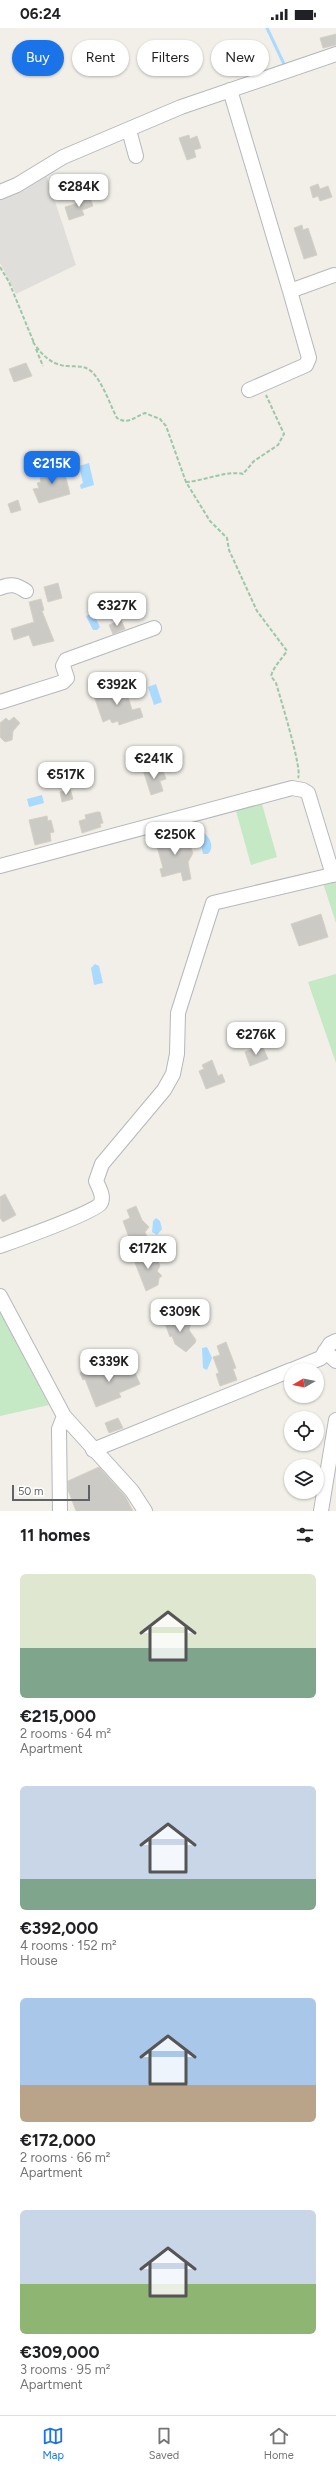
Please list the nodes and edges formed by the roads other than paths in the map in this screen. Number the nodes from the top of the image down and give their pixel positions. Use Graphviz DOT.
graph roads {
  1 [pos="336,54"];
  2 [pos="230,90"];
  3 [pos="129,130"];
  4 [pos="136,156"];
  5 [pos="0,192"];
  6 [pos="334,275"];
  7 [pos="290,291"];
  8 [pos="255,388"];
  9 [pos="0,588"];
  10 [pos="26,591"];
  11 [pos="154,628"];
  12 [pos="0,702"];
  13 [pos="0,866"];
  14 [pos="334,875"];
  15 [pos="0,1246"];
  16 [pos="0,1296"];
  17 [pos="336,1341"];
  18 [pos="325,1351"];
  19 [pos="336,1361"];
  20 [pos="308,1363"];
  21 [pos="284,1373"];
  22 [pos="64,1416"];
  23 [pos="336,1420"];
  24 [pos="93,1450"];
  25 [pos="60,1511"];
  26 [pos="145,1511"];
  27 [pos="321,1511"];
  1 -- 2 [label="street"];
  2 -- 3 [label="street"];
  2 -- 7 [label="street"];
  3 -- 4 [label="street"];
  3 -- 5 [label="street"];
  6 -- 7 [label="street"];
  7 -- 8 [label="street"];
  9 -- 10 [label="street"];
  11 -- 12 [label="street"];
  13 -- 14 [label="street"];
  14 -- 15 [label="street"];
  16 -- 22 [label="street"];
  17 -- 18 [label="street"];
  18 -- 19 [label="street"];
  18 -- 20 [label="street"];
  21 -- 24 [label="street"];
  22 -- 24 [label="street"];
  22 -- 25 [label="street"];
  23 -- 27 [label="street"];
  24 -- 26 [label="street"];
}
